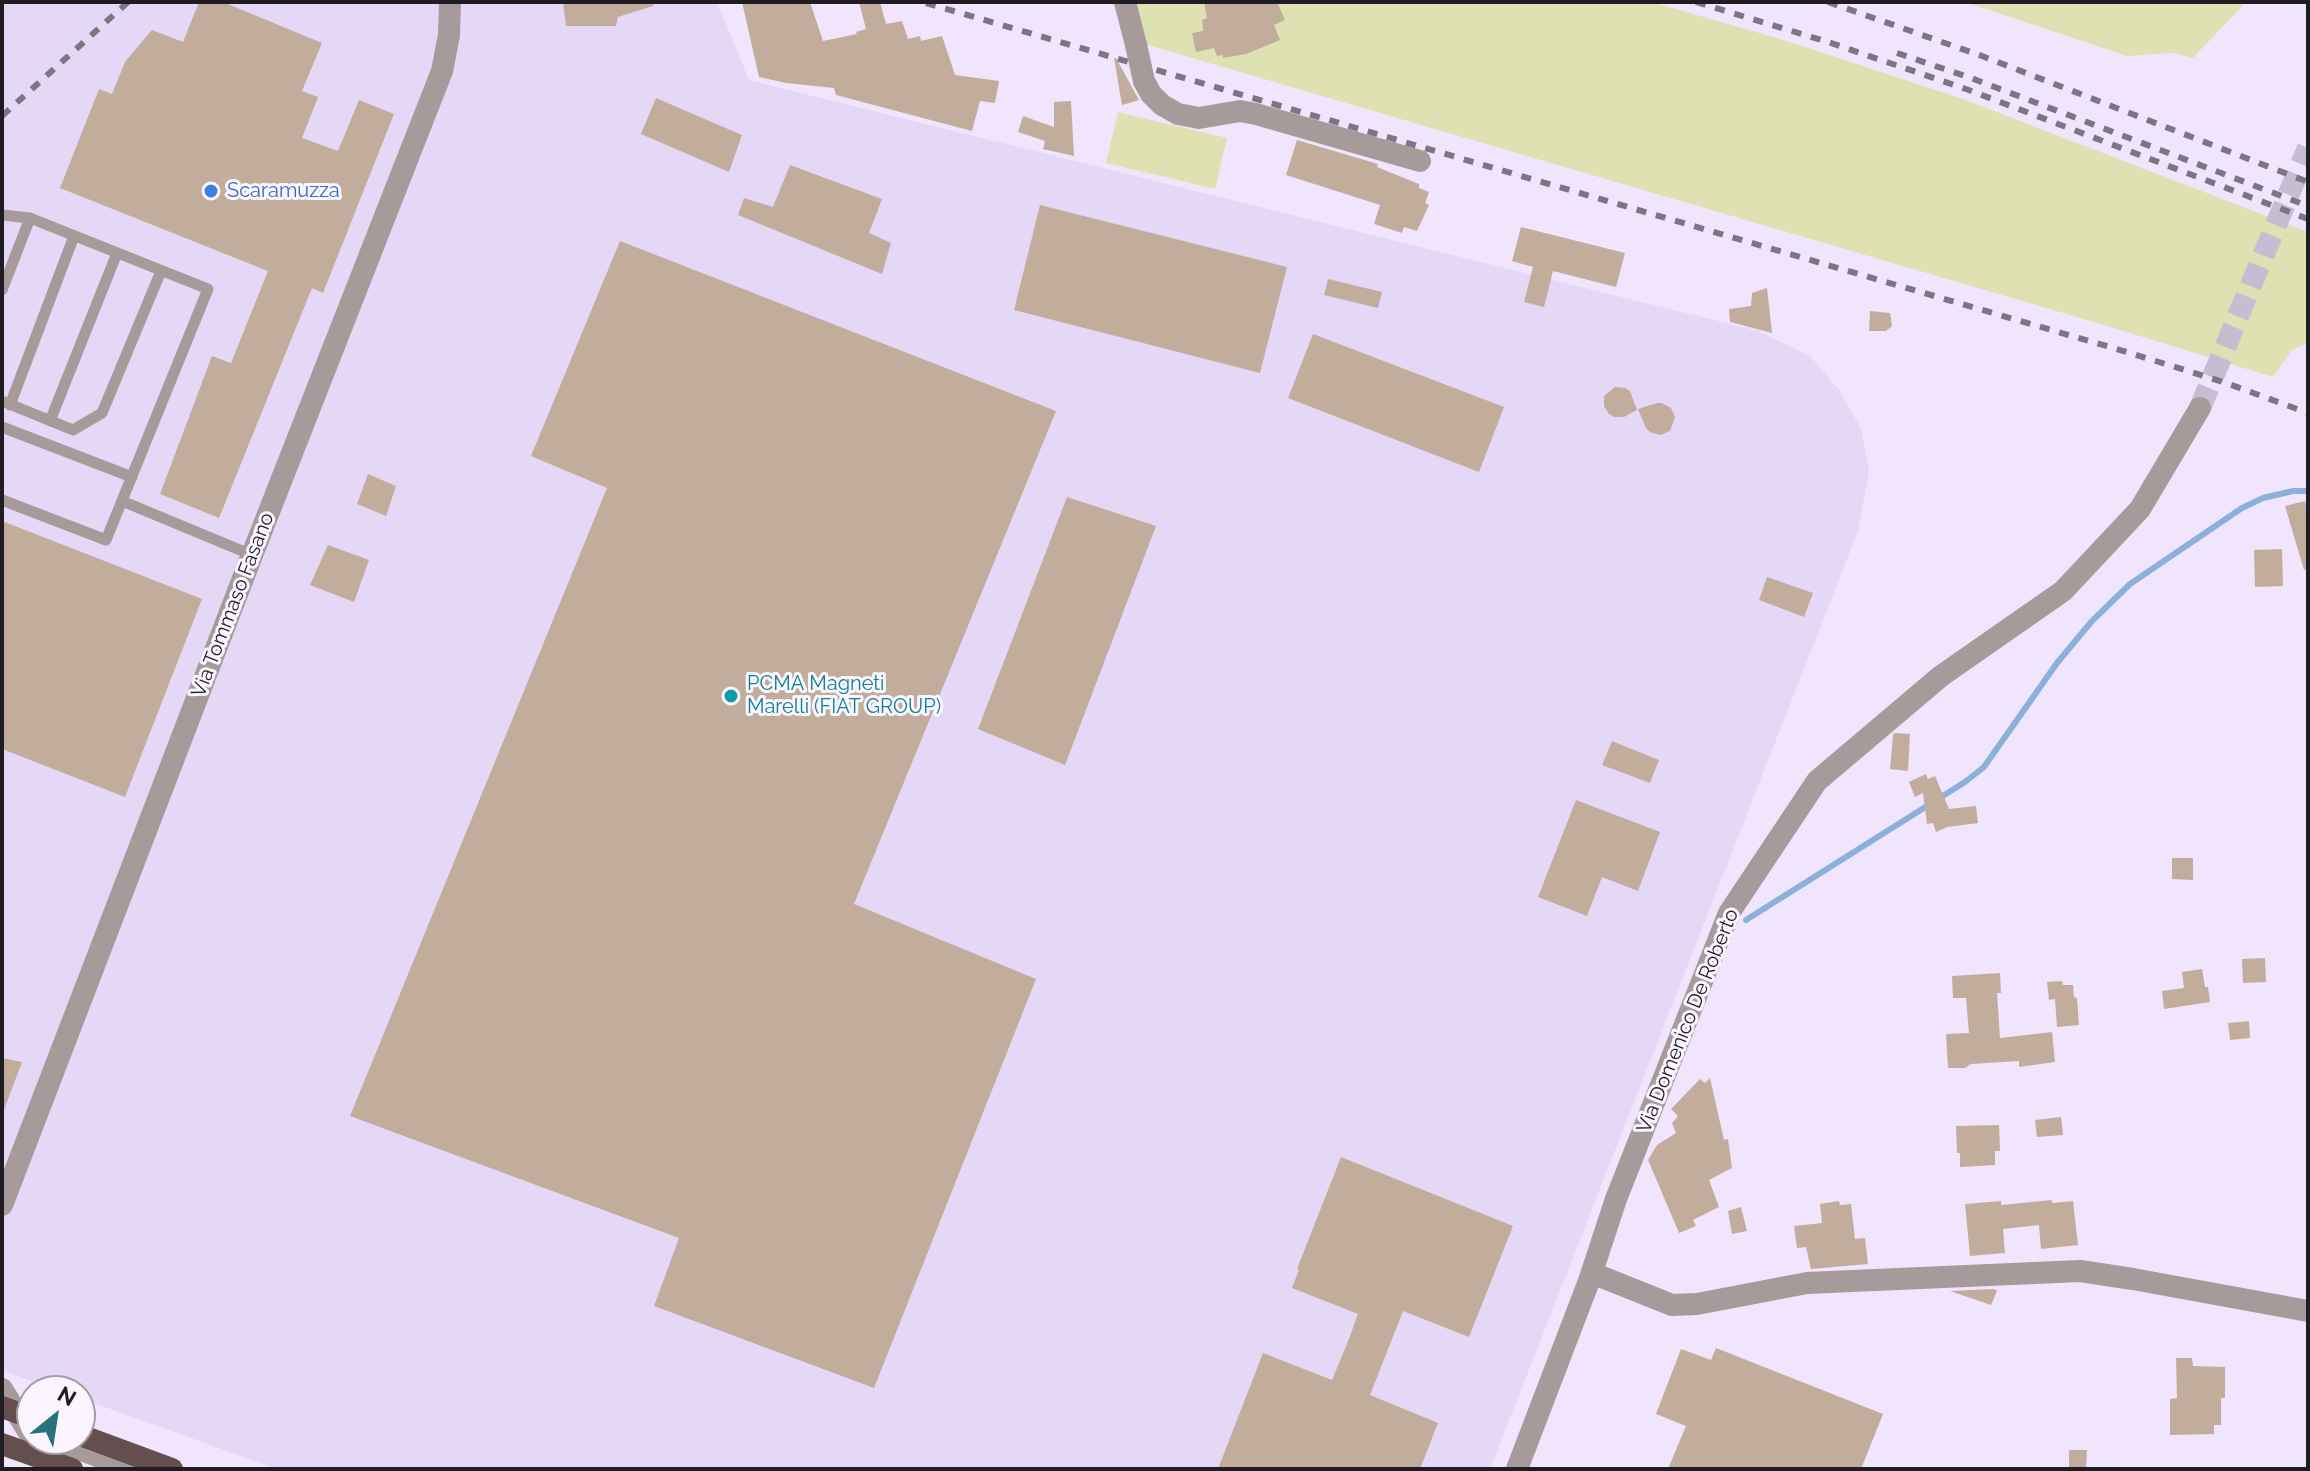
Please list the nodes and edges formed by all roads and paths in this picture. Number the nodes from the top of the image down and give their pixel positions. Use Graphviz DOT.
graph roads {
  1 [pos="450,2"];
  2 [pos="1125,2"];
  3 [pos="1420,161"];
  4 [pos="2,215"];
  5 [pos="30,218"];
  6 [pos="74,236"];
  7 [pos="117,253"];
  8 [pos="161,271"];
  9 [pos="2,290"];
  10 [pos="6,403"];
  11 [pos="2200,408"];
  12 [pos="50,421"];
  13 [pos="2,427"];
  14 [pos="132,477"];
  15 [pos="2,500"];
  16 [pos="122,501"];
  17 [pos="252,555"];
  18 [pos="2,1205"];
  19 [pos="1592,1273"];
  20 [pos="2308,1311"];
  21 [pos="2,1389"];
  22 [pos="16,1407"];
  23 [pos="96,1441"];
  24 [pos="2,1444"];
  25 [pos="95,1455"];
  26 [pos="72,1469"];
  27 [pos="133,1469"];
  28 [pos="172,1469"];
  29 [pos="1517,1469"];
  1 -- 17 [label="street, Via Tommaso Fasano"];
  2 -- 3 [label="street, bridge"];
  4 -- 5 [label="lane"];
  5 -- 6 [label="lane"];
  5 -- 9 [label="lane"];
  6 -- 7 [label="lane"];
  6 -- 10 [label="lane"];
  7 -- 8 [label="lane"];
  7 -- 12 [label="lane"];
  8 -- 12 [label="lane"];
  8 -- 14 [label="lane"];
  10 -- 12 [label="lane"];
  11 -- 19 [label="street, Via Domenico De Roberto"];
  13 -- 14 [label="lane"];
  14 -- 16 [label="lane"];
  15 -- 16 [label="lane"];
  16 -- 17 [label="lane"];
  17 -- 18 [label="street, Via Tommaso Fasano"];
  19 -- 20 [label="street"];
  19 -- 29 [label="street, Via Domenico De Roberto"];
  21 -- 22 [label="street"];
  23 -- 28 [label="highway"];
  24 -- 26 [label="highway"];
  25 -- 27 [label="street"];
}
